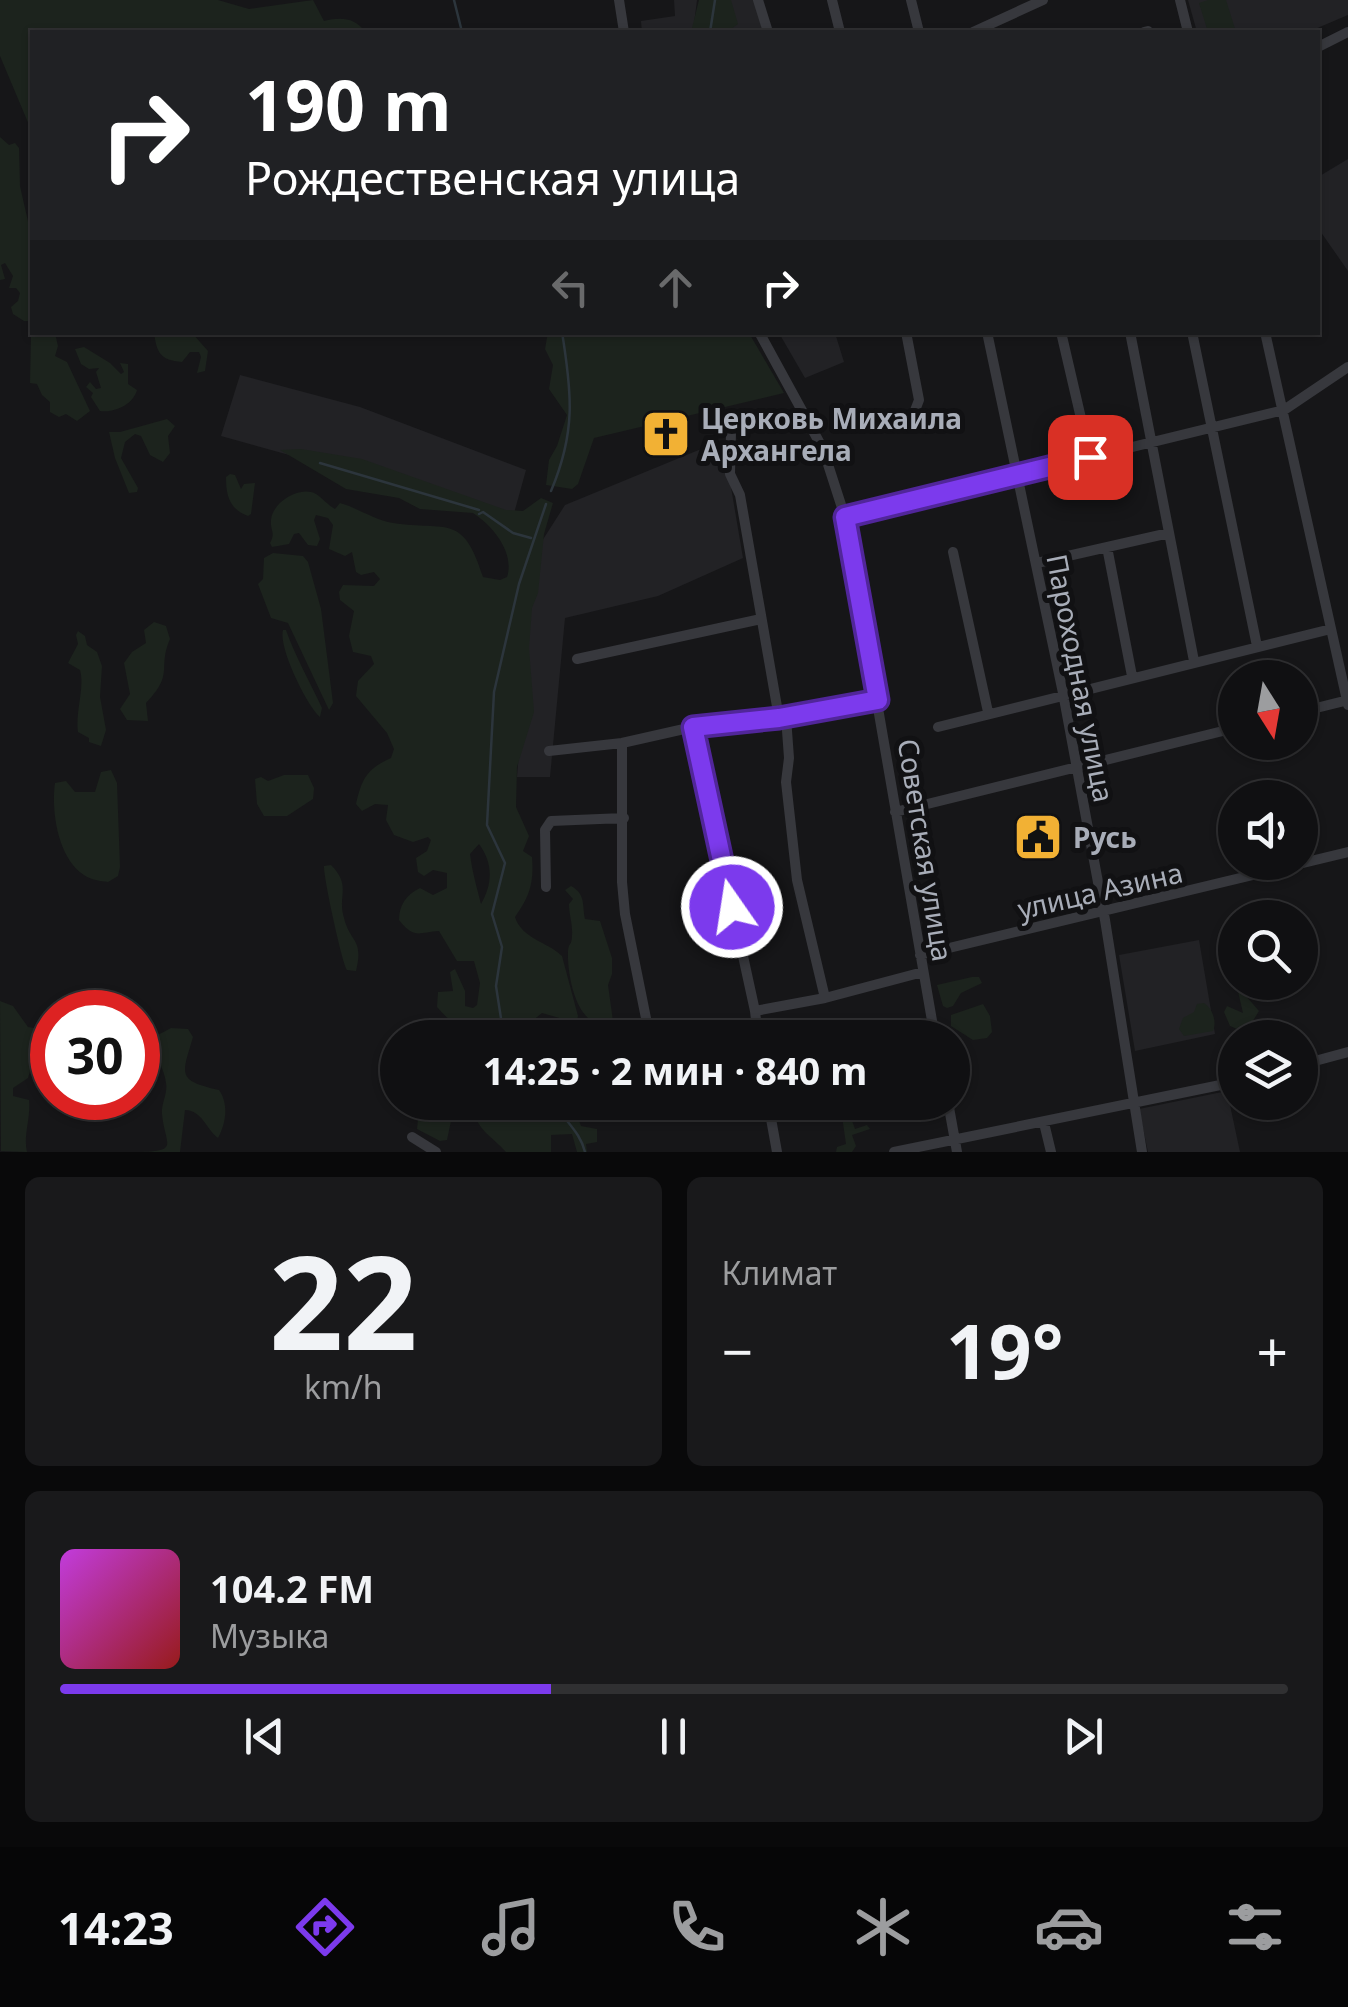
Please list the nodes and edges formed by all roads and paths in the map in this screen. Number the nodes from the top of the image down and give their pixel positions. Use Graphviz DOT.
graph roads {
  1 [pos="619,0"];
  2 [pos="758,0"];
  3 [pos="832,0"];
  4 [pos="911,0"];
  5 [pos="1043,0"];
  6 [pos="1180,0"];
  7 [pos="624,30"];
  8 [pos="767,30"];
  9 [pos="840,30"];
  10 [pos="918,30"];
  11 [pos="977,30"];
  12 [pos="1188,30"];
  13 [pos="1348,32"];
  14 [pos="1320,46"];
  15 [pos="761,335"];
  16 [pos="907,335"];
  17 [pos="988,335"];
  18 [pos="1062,335"];
  19 [pos="1131,335"];
  20 [pos="1193,335"];
  21 [pos="1266,335"];
  22 [pos="1348,367"];
  23 [pos="1284,410"];
  24 [pos="914,413"];
  25 [pos="1212,427"];
  26 [pos="732,432"];
  27 [pos="1151,442"];
  28 [pos="1090,457"];
  29 [pos="1018,475"];
  30 [pos="845,517"];
  31 [pos="1169,533"];
  32 [pos="1107,547"];
  33 [pos="954,552"];
  34 [pos="1037,563"];
  35 [pos="760,619"];
  36 [pos="1331,629"];
  37 [pos="1257,646"];
  38 [pos="577,659"];
  39 [pos="1194,661"];
  40 [pos="1132,676"];
  41 [pos="1063,693"];
  42 [pos="878,700"];
  43 [pos="1348,702"];
  44 [pos="1318,708"];
  45 [pos="988,712"];
  46 [pos="782,718"];
  47 [pos="693,727"];
  48 [pos="938,727"];
  49 [pos="1218,732"];
  50 [pos="622,743"];
  51 [pos="549,751"];
  52 [pos="1076,767"];
  53 [pos="895,812"];
  54 [pos="624,818"];
  55 [pos="1348,852"];
  56 [pos="546,887"];
  57 [pos="732,907"];
  58 [pos="1104,913"];
  59 [pos="689,917"];
  60 [pos="920,955"];
  61 [pos="923,972"];
  62 [pos="825,998"];
  63 [pos="755,1011"];
  64 [pos="646,1020"];
  65 [pos="756,1020"];
  66 [pos="932,1020"];
  67 [pos="1348,1052"];
  68 [pos="1318,1060"];
  69 [pos="1218,1086"];
  70 [pos="1134,1104"];
  71 [pos="771,1120"];
  72 [pos="951,1120"];
  73 [pos="1044,1123"];
  74 [pos="412,1137"];
  75 [pos="956,1146"];
  76 [pos="436,1152"];
  77 [pos="777,1152"];
  78 [pos="894,1152"];
  79 [pos="1051,1152"];
  80 [pos="1142,1152"];
  1 -- 7 [label="street"];
  2 -- 8 [label="street"];
  3 -- 9 [label="street"];
  4 -- 10 [label="street"];
  5 -- 11 [label="street"];
  6 -- 12 [label="street"];
  13 -- 14 [label="street"];
  15 -- 30 [label="street, Советская улица"];
  16 -- 24 [label="street"];
  17 -- 29 [label="street, Пароходная улица"];
  18 -- 28 [label="street"];
  19 -- 27 [label="street"];
  20 -- 25 [label="street"];
  21 -- 23 [label="street"];
  22 -- 23 [label="street"];
  23 -- 25 [label="street"];
  23 -- 36 [label="street"];
  25 -- 27 [label="street"];
  25 -- 37 [label="street"];
  26 -- 35 [label="street"];
  27 -- 28 [label="street"];
  27 -- 31 [label="street"];
  28 -- 29 [label="street"];
  29 -- 30 [label="street"];
  29 -- 34 [label="street, Пароходная улица"];
  30 -- 42 [label="street, Советская улица"];
  31 -- 32 [label="street"];
  31 -- 39 [label="street"];
  32 -- 34 [label="street"];
  32 -- 40 [label="street"];
  33 -- 45 [label="street"];
  34 -- 41 [label="street, Пароходная улица"];
  35 -- 38 [label="street"];
  35 -- 46 [label="street"];
  36 -- 37 [label="street"];
  36 -- 43 [label="street"];
  37 -- 39 [label="street"];
  39 -- 40 [label="street"];
  40 -- 41 [label="street"];
  41 -- 45 [label="street"];
  41 -- 52 [label="street, Пароходная улица"];
  42 -- 46 [label="street"];
  42 -- 53 [label="street, Советская улица"];
  43 -- 44 [label="street"];
  45 -- 48 [label="street"];
  46 -- 47 [label="street"];
  46 -- 62 [label="street"];
  47 -- 50 [label="street"];
  47 -- 57 [label="street"];
  49 -- 52 [label="street"];
  50 -- 51 [label="street"];
  50 -- 54 [label="street"];
  52 -- 53 [label="street"];
  52 -- 58 [label="street, Пароходная улица"];
  53 -- 60 [label="street, Советская улица"];
  54 -- 56 [label="street"];
  54 -- 64 [label="street"];
  55 -- 58 [label="street, улица Азина"];
  57 -- 59 [label="street"];
  57 -- 63 [label="street"];
  58 -- 60 [label="street, улица Азина"];
  58 -- 70 [label="street, Пароходная улица"];
  60 -- 61 [label="street, Советская улица"];
  61 -- 62 [label="street"];
  61 -- 66 [label="street, Советская улица"];
  62 -- 63 [label="street"];
  63 -- 65 [label="street"];
  67 -- 68 [label="street"];
  69 -- 70 [label="street"];
  70 -- 73 [label="street"];
  70 -- 80 [label="street, Пароходная улица"];
  71 -- 77 [label="street"];
  72 -- 75 [label="street"];
  73 -- 75 [label="street"];
  73 -- 79 [label="street"];
  74 -- 76 [label="street"];
  75 -- 78 [label="street"];
}
